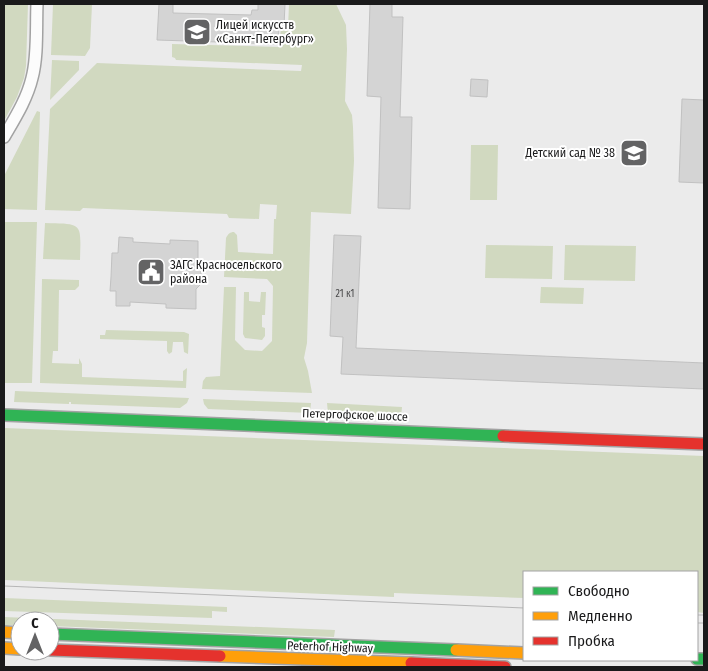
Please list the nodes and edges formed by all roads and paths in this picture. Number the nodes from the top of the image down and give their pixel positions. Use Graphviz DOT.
graph roads {
  1 [pos="36,4"];
  2 [pos="4,138"];
  3 [pos="4,415"];
  4 [pos="704,444"];
  5 [pos="60,634"];
  6 [pos="60,650"];
  7 [pos="523,652"];
  8 [pos="505,667"];
  1 -- 2 [label="street"];
  3 -- 4 [label="main road, Петергофское шоссе"];
  5 -- 7 [label="main road, Peterhof Highway"];
  6 -- 8 [label="main road, Peterhof Highway"];
}
